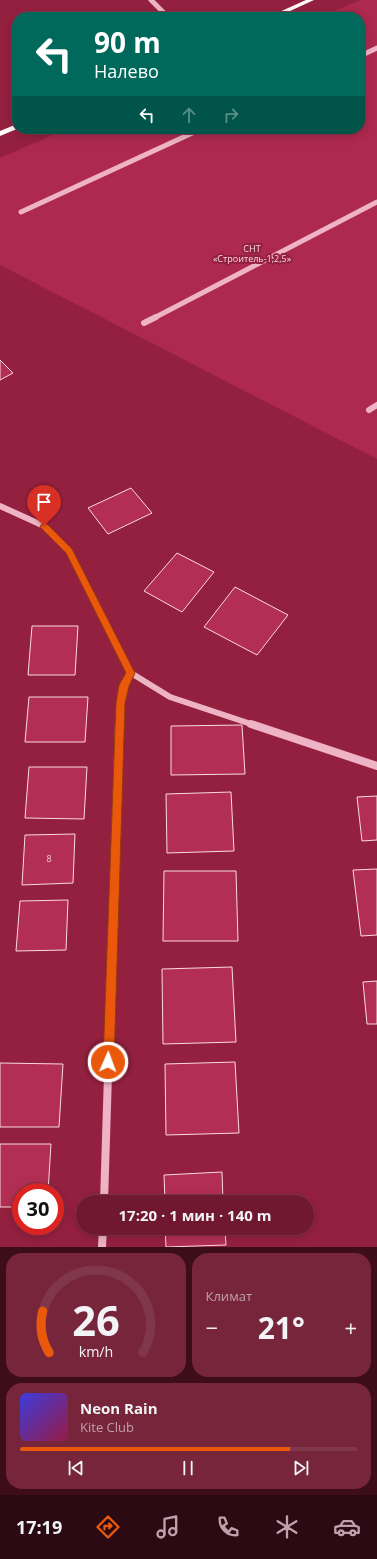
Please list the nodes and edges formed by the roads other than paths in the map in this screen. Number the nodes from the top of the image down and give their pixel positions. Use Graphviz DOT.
graph roads {
  1 [pos="151,0"];
  2 [pos="311,0"];
  3 [pos="163,12"];
  4 [pos="283,12"];
  5 [pos="377,48"];
  6 [pos="365,54"];
  7 [pos="12,128"];
  8 [pos="0,134"];
  9 [pos="191,134"];
  10 [pos="377,202"];
  11 [pos="21,212"];
  12 [pos="144,323"];
  13 [pos="377,405"];
  14 [pos="368,410"];
  15 [pos="0,506"];
  16 [pos="131,673"];
  17 [pos="377,766"];
  18 [pos="104,1195"];
  19 [pos="103,1235"];
  20 [pos="102,1247"];
  1 -- 3 [label="street"];
  2 -- 4 [label="main road"];
  5 -- 6 [label="street"];
  7 -- 8 [label="main road"];
  9 -- 11 [label="street"];
  10 -- 12 [label="street"];
  13 -- 14 [label="street"];
  15 -- 16 [label="street"];
  16 -- 17 [label="street"];
  16 -- 18 [label="street"];
  19 -- 20 [label="street"];
}
